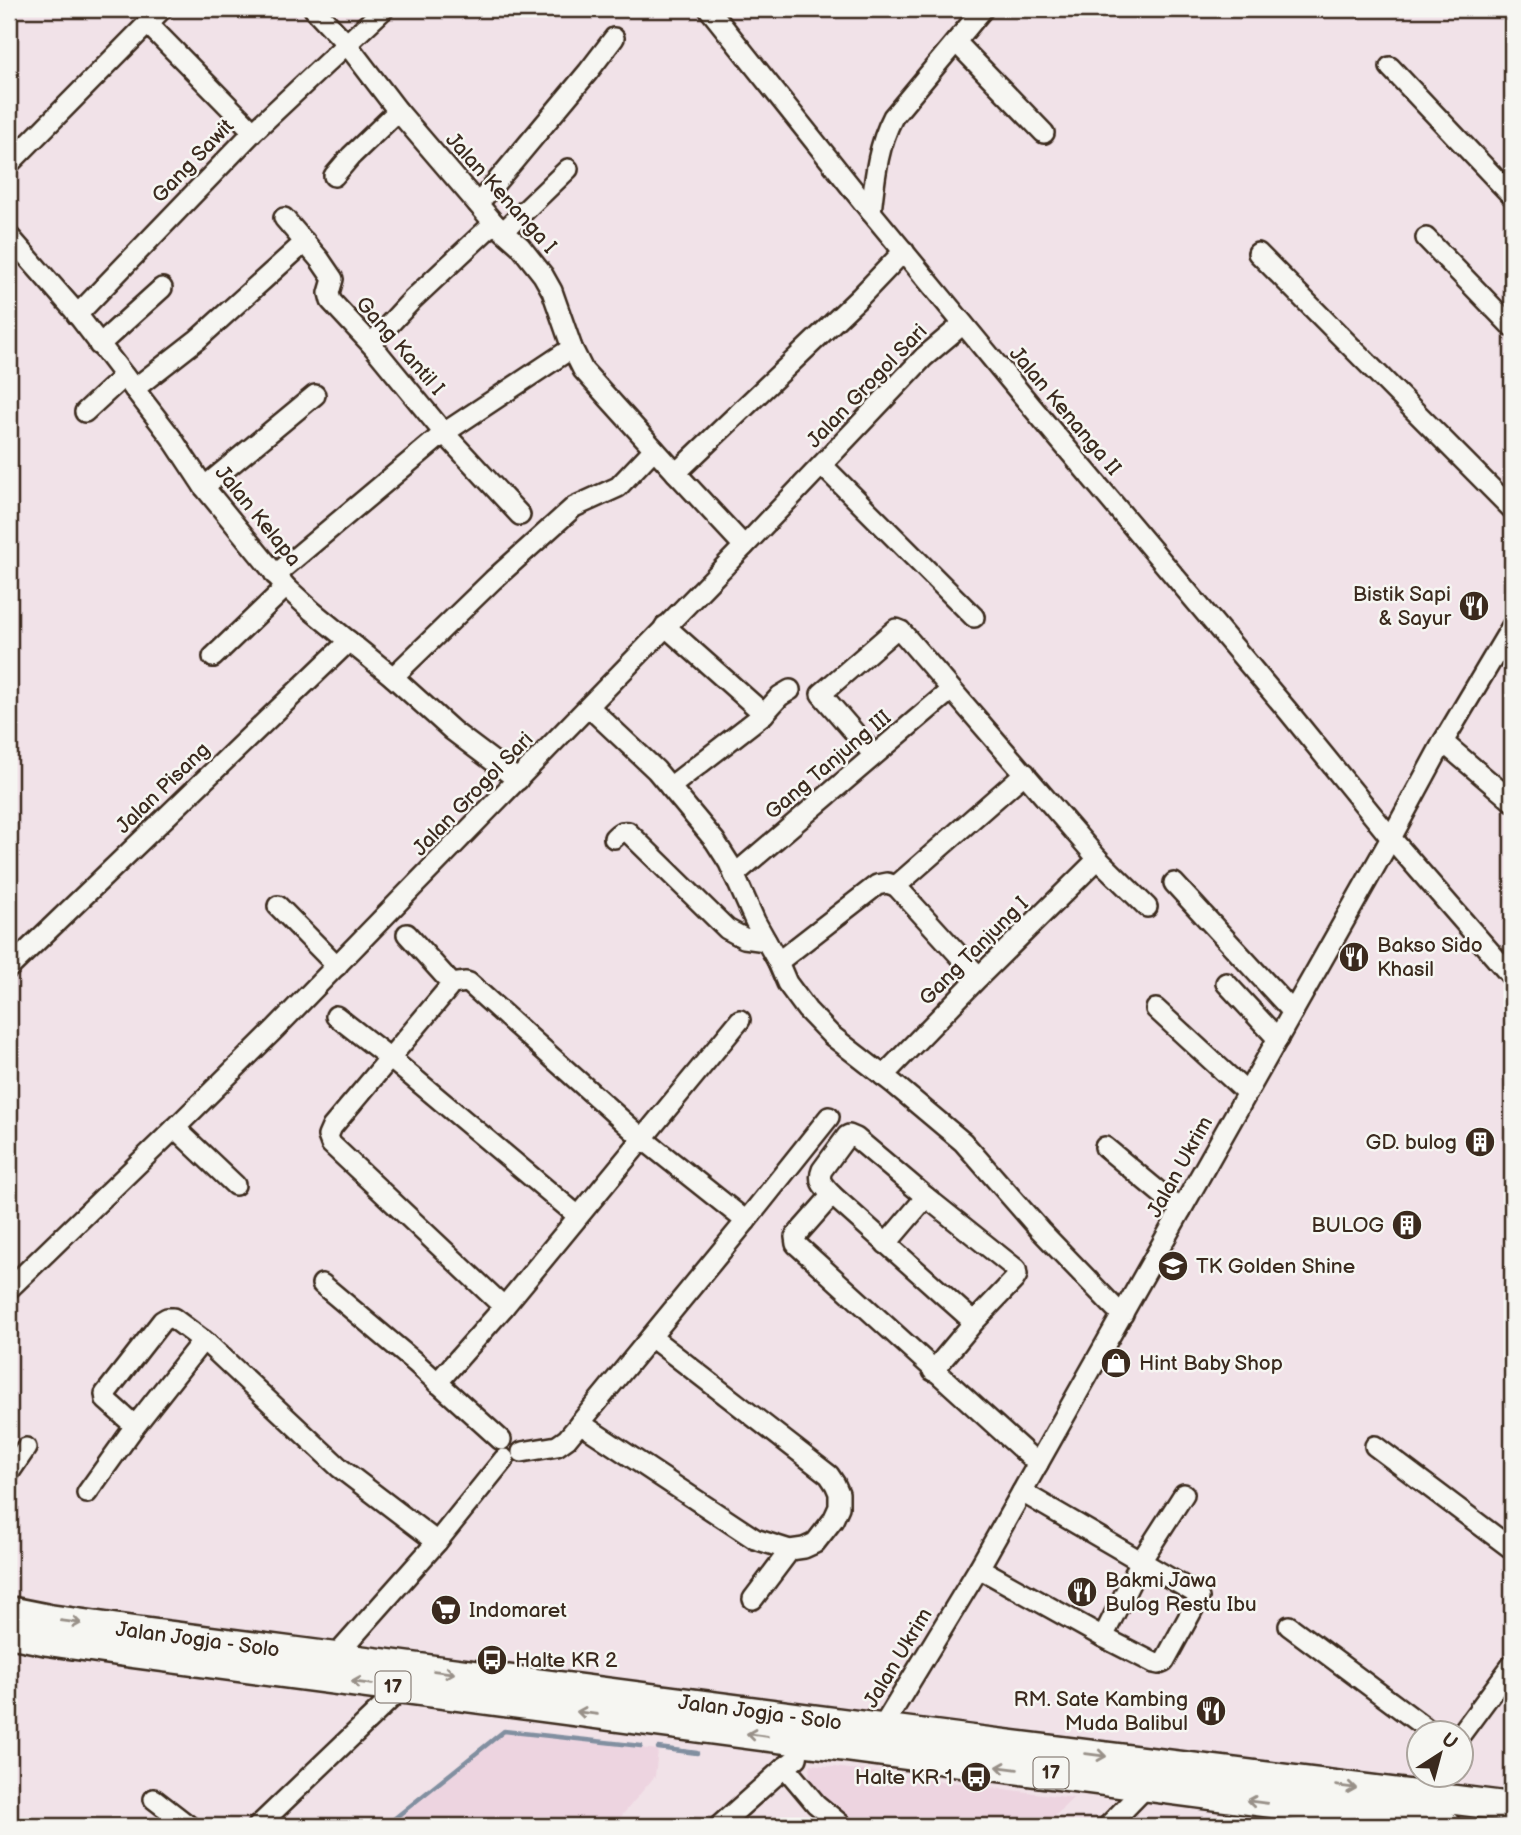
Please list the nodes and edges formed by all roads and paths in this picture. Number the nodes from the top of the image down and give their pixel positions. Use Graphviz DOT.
graph roads {
  1 [pos="162,9"];
  2 [pos="314,9"];
  3 [pos="384,9"];
  4 [pos="709,9"];
  5 [pos="983,9"];
  6 [pos="148,24"];
  7 [pos="614,38"];
  8 [pos="956,42"];
  9 [pos="346,43"];
  10 [pos="1390,66"];
  11 [pos="398,111"];
  12 [pos="253,131"];
  13 [pos="1044,133"];
  14 [pos="9,164"];
  15 [pos="568,169"];
  16 [pos="334,176"];
  17 [pos="1512,195"];
  18 [pos="478,204"];
  19 [pos="871,212"];
  20 [pos="284,218"];
  21 [pos="499,227"];
  22 [pos="9,236"];
  23 [pos="1426,238"];
  24 [pos="305,242"];
  25 [pos="904,251"];
  26 [pos="1258,253"];
  27 [pos="162,288"];
  28 [pos="77,315"];
  29 [pos="963,324"];
  30 [pos="1512,327"];
  31 [pos="371,344"];
  32 [pos="99,345"];
  33 [pos="572,348"];
  34 [pos="129,383"];
  35 [pos="316,395"];
  36 [pos="85,412"];
  37 [pos="444,433"];
  38 [pos="654,449"];
  39 [pos="822,465"];
  40 [pos="676,473"];
  41 [pos="204,487"];
  42 [pos="1512,509"];
  43 [pos="520,515"];
  44 [pos="744,546"];
  45 [pos="281,581"];
  46 [pos="975,617"];
  47 [pos="665,626"];
  48 [pos="1510,636"];
  49 [pos="349,641"];
  50 [pos="214,657"];
  51 [pos="393,677"];
  52 [pos="790,690"];
  53 [pos="951,690"];
  54 [pos="589,707"];
  55 [pos="764,714"];
  56 [pos="1443,742"];
  57 [pos="874,755"];
  58 [pos="1025,773"];
  59 [pos="518,780"];
  60 [pos="670,787"];
  61 [pos="1512,800"];
  62 [pos="614,838"];
  63 [pos="1391,838"];
  64 [pos="1098,859"];
  65 [pos="734,875"];
  66 [pos="1174,883"];
  67 [pos="896,886"];
  68 [pos="278,906"];
  69 [pos="1147,907"];
  70 [pos="407,934"];
  71 [pos="766,941"];
  72 [pos="778,962"];
  73 [pos="337,966"];
  74 [pos="9,968"];
  75 [pos="979,977"];
  76 [pos="1512,977"];
  77 [pos="1226,983"];
  78 [pos="452,985"];
  79 [pos="1156,1009"];
  80 [pos="1293,1012"];
  81 [pos="336,1016"];
  82 [pos="740,1020"];
  83 [pos="1278,1039"];
  84 [pos="391,1059"];
  85 [pos="883,1076"];
  86 [pos="1247,1093"];
  87 [pos="829,1116"];
  88 [pos="175,1128"];
  89 [pos="643,1139"];
  90 [pos="1105,1147"];
  91 [pos="235,1185"];
  92 [pos="832,1195"];
  93 [pos="926,1197"];
  94 [pos="1181,1210"];
  95 [pos="578,1216"];
  96 [pos="746,1221"];
  97 [pos="886,1244"];
  98 [pos="322,1284"];
  99 [pos="9,1289"];
  100 [pos="504,1307"];
  101 [pos="1123,1314"];
  102 [pos="974,1322"];
  103 [pos="651,1337"];
  104 [pos="203,1340"];
  105 [pos="933,1371"];
  106 [pos="437,1383"];
  107 [pos="580,1423"];
  108 [pos="135,1426"];
  109 [pos="1375,1446"];
  110 [pos="26,1448"];
  111 [pos="509,1450"];
  112 [pos="1038,1464"];
  113 [pos="9,1474"];
  114 [pos="1022,1492"];
  115 [pos="87,1493"];
  116 [pos="1184,1494"];
  117 [pos="436,1542"];
  118 [pos="1512,1549"];
  119 [pos="790,1550"];
  120 [pos="1141,1561"];
  121 [pos="979,1568"];
  122 [pos="753,1600"];
  123 [pos="9,1611"];
  124 [pos="1289,1626"];
  125 [pos="9,1633"];
  126 [pos="1102,1637"];
  127 [pos="335,1657"];
  128 [pos="1512,1665"];
  129 [pos="402,1688"];
  130 [pos="656,1711"];
  131 [pos="1415,1720"];
  132 [pos="1471,1720"];
  133 [pos="882,1728"];
  134 [pos="800,1740"];
  135 [pos="785,1767"];
  136 [pos="1406,1784"];
  137 [pos="1147,1786"];
  138 [pos="1439,1790"];
  139 [pos="154,1799"];
  140 [pos="1512,1807"];
  141 [pos="190,1826"];
  142 [pos="258,1826"];
  143 [pos="719,1826"];
  144 [pos="843,1826"];
  145 [pos="1108,1826"];
  146 [pos="1446,1826"];
  1 -- 6 [label="street"];
  2 -- 9 [label="street, Jalan Kenanga I"];
  3 -- 9 [label="street, Gang Sawit"];
  4 -- 19 [label="street, Jalan Kenanga II"];
  5 -- 8 [label="street"];
  6 -- 12 [label="street"];
  6 -- 14 [label="street"];
  7 -- 18 [label="street"];
  8 -- 13 [label="street"];
  8 -- 19 [label="street"];
  9 -- 11 [label="street, Jalan Kenanga I"];
  9 -- 12 [label="street, Gang Sawit"];
  10 -- 17 [label="street"];
  11 -- 16 [label="street"];
  11 -- 18 [label="street, Jalan Kenanga I"];
  12 -- 28 [label="street, Gang Sawit"];
  15 -- 21 [label="street"];
  18 -- 21 [label="street, Jalan Kenanga I"];
  19 -- 25 [label="street, Jalan Kenanga II"];
  20 -- 24 [label="street, Gang Kantil I"];
  21 -- 31 [label="street"];
  21 -- 33 [label="street, Jalan Kenanga I"];
  22 -- 28 [label="street, Jalan Kelapa"];
  23 -- 30 [label="street"];
  24 -- 31 [label="street, Gang Kantil I"];
  24 -- 34 [label="street"];
  25 -- 29 [label="street, Jalan Kenanga II"];
  25 -- 40 [label="street"];
  26 -- 42 [label="street"];
  27 -- 32 [label="street"];
  28 -- 32 [label="street, Jalan Kelapa"];
  29 -- 39 [label="street, Jalan Grogol Sari"];
  29 -- 63 [label="street, Jalan Kenanga II"];
  31 -- 37 [label="street, Gang Kantil I"];
  32 -- 34 [label="street, Jalan Kelapa"];
  33 -- 37 [label="street"];
  33 -- 38 [label="street, Jalan Kenanga I"];
  34 -- 36 [label="street"];
  34 -- 41 [label="street, Jalan Kelapa"];
  35 -- 41 [label="street"];
  37 -- 43 [label="street, Gang Kantil I"];
  37 -- 45 [label="street"];
  38 -- 40 [label="street, Jalan Kenanga I"];
  38 -- 51 [label="street"];
  39 -- 44 [label="street, Jalan Grogol Sari"];
  39 -- 46 [label="street"];
  40 -- 44 [label="street, Jalan Kenanga I"];
  41 -- 45 [label="street, Jalan Kelapa"];
  44 -- 47 [label="street, Jalan Grogol Sari"];
  45 -- 49 [label="street, Jalan Kelapa"];
  45 -- 50 [label="street"];
  47 -- 54 [label="street, Jalan Grogol Sari"];
  47 -- 55 [label="street"];
  48 -- 56 [label="street, Jalan Ukrim"];
  49 -- 51 [label="street, Jalan Kelapa"];
  49 -- 74 [label="street, Jalan Pisang"];
  51 -- 59 [label="street, Jalan Kelapa"];
  52 -- 55 [label="street"];
  53 -- 57 [label="street, Gang Tanjung III"];
  53 -- 57 [label="street"];
  53 -- 58 [label="street"];
  54 -- 59 [label="street, Jalan Grogol Sari"];
  54 -- 60 [label="street"];
  55 -- 60 [label="street"];
  56 -- 61 [label="street"];
  56 -- 63 [label="street, Jalan Ukrim"];
  57 -- 65 [label="street, Gang Tanjung III"];
  58 -- 64 [label="street"];
  58 -- 67 [label="street"];
  59 -- 73 [label="street, Jalan Grogol Sari"];
  60 -- 65 [label="street"];
  62 -- 71 [label="street"];
  63 -- 76 [label="street, Jalan Kenanga II"];
  63 -- 80 [label="street, Jalan Ukrim"];
  64 -- 69 [label="street"];
  64 -- 75 [label="street, Gang Tanjung I"];
  65 -- 71 [label="street"];
  66 -- 80 [label="street"];
  67 -- 72 [label="street"];
  67 -- 75 [label="street"];
  68 -- 73 [label="street"];
  70 -- 78 [label="street"];
  71 -- 72 [label="street"];
  72 -- 85 [label="street"];
  73 -- 88 [label="street, Jalan Grogol Sari"];
  75 -- 85 [label="street, Gang Tanjung I"];
  77 -- 83 [label="street"];
  78 -- 84 [label="street"];
  78 -- 89 [label="street"];
  79 -- 86 [label="street"];
  80 -- 83 [label="street, Jalan Ukrim"];
  81 -- 84 [label="street"];
  82 -- 89 [label="street"];
  83 -- 86 [label="street, Jalan Ukrim"];
  84 -- 95 [label="street"];
  84 -- 100 [label="street"];
  85 -- 101 [label="street"];
  86 -- 94 [label="street, Jalan Ukrim"];
  87 -- 96 [label="street"];
  88 -- 91 [label="street"];
  88 -- 99 [label="street, Jalan Grogol Sari"];
  89 -- 95 [label="street"];
  89 -- 96 [label="street"];
  90 -- 94 [label="street"];
  92 -- 93 [label="street"];
  92 -- 97 [label="street"];
  92 -- 105 [label="street"];
  93 -- 97 [label="street"];
  93 -- 102 [label="street"];
  94 -- 101 [label="street, Jalan Ukrim"];
  95 -- 100 [label="street"];
  96 -- 103 [label="street"];
  97 -- 102 [label="street"];
  98 -- 106 [label="street"];
  100 -- 106 [label="street"];
  101 -- 112 [label="street, Jalan Ukrim"];
  102 -- 105 [label="street"];
  103 -- 107 [label="street"];
  103 -- 119 [label="street"];
  104 -- 108 [label="street"];
  104 -- 108 [label="street"];
  104 -- 117 [label="street"];
  105 -- 112 [label="street"];
  106 -- 111 [label="street"];
  107 -- 111 [label="street"];
  107 -- 119 [label="street"];
  108 -- 115 [label="street"];
  109 -- 118 [label="street"];
  110 -- 113 [label="street"];
  111 -- 117 [label="street"];
  112 -- 114 [label="street, Jalan Ukrim"];
  114 -- 120 [label="street"];
  114 -- 121 [label="street, Jalan Ukrim"];
  116 -- 120 [label="street"];
  117 -- 127 [label="street"];
  119 -- 122 [label="street"];
  120 -- 126 [label="street"];
  120 -- 126 [label="street"];
  121 -- 126 [label="street"];
  121 -- 133 [label="street, Jalan Ukrim"];
  123 -- 127 [label="highway, Jalan Jogja - Solo / 17, one-way"];
  124 -- 131 [label="street"];
  129 -- 125 [label="highway, Jalan Jogja - Solo / 17, one-way"];
  127 -- 130 [label="highway, Jalan Jogja - Solo / 17, one-way"];
  128 -- 132 [label="street"];
  130 -- 129 [label="highway, Jalan Jogja - Solo / 17, one-way"];
  129 -- 142 [label="street"];
  130 -- 133 [label="highway, Jalan Jogja - Solo / 17"];
  134 -- 130 [label="highway, Jalan Jogja - Solo / 17, one-way"];
  133 -- 136 [label="highway, Jalan Jogja - Solo / 17, one-way"];
  134 -- 135 [label="street"];
  137 -- 134 [label="highway, Jalan Jogja - Solo / 17, one-way"];
  135 -- 143 [label="street"];
  135 -- 144 [label="street"];
  137 -- 145 [label="street"];
  146 -- 137 [label="highway, Jalan Jogja - Solo / 17, one-way"];
  138 -- 140 [label="highway, Jalan Jogja - Solo / 17"];
  139 -- 141 [label="street"];
}
